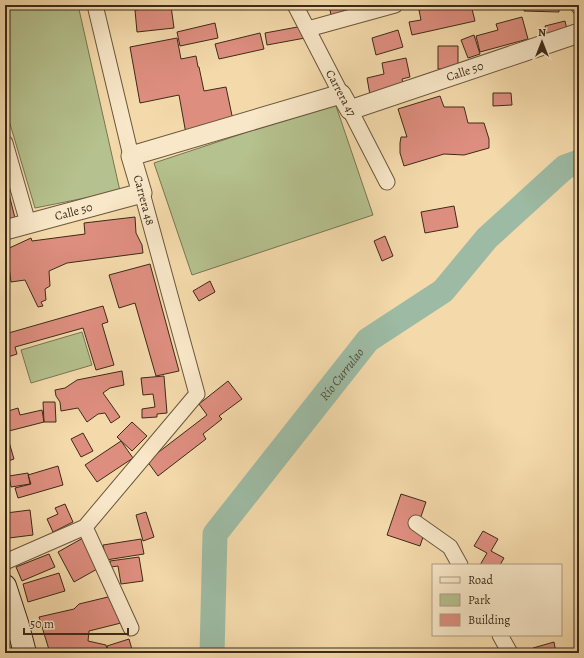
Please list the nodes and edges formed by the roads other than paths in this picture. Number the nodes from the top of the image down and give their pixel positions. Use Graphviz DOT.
graph roads {
  1 [pos="95,5"];
  2 [pos="295,5"];
  3 [pos="395,5"];
  4 [pos="308,29"];
  5 [pos="579,32"];
  6 [pos="341,94"];
  7 [pos="350,110"];
  8 [pos="5,143"];
  9 [pos="131,156"];
  10 [pos="387,182"];
  11 [pos="142,193"];
  12 [pos="28,223"];
  13 [pos="5,230"];
  14 [pos="416,523"];
  15 [pos="85,527"];
  16 [pos="5,562"];
  17 [pos="459,564"];
  18 [pos="5,586"];
  19 [pos="12,627"];
  20 [pos="131,628"];
  21 [pos="501,636"];
  22 [pos="25,653"];
  23 [pos="510,653"];
  1 -- 9 [label="street, Carrera 48"];
  2 -- 4 [label="street, Carrera 47"];
  3 -- 4 [label="street"];
  4 -- 6 [label="street, Carrera 47"];
  5 -- 7 [label="street, Calle 50"];
  6 -- 7 [label="street, Carrera 47"];
  6 -- 9 [label="street"];
  7 -- 10 [label="street, Carrera 47"];
  8 -- 12 [label="street"];
  9 -- 11 [label="street, Carrera 48"];
  11 -- 12 [label="street, Calle 50"];
  11 -- 15 [label="street, Carrera 48"];
  12 -- 13 [label="street, Calle 50"];
  14 -- 17 [label="street"];
  15 -- 16 [label="street"];
  15 -- 20 [label="street"];
  18 -- 19 [label="main road"];
  19 -- 22 [label="main road"];
  21 -- 23 [label="street"];
}
